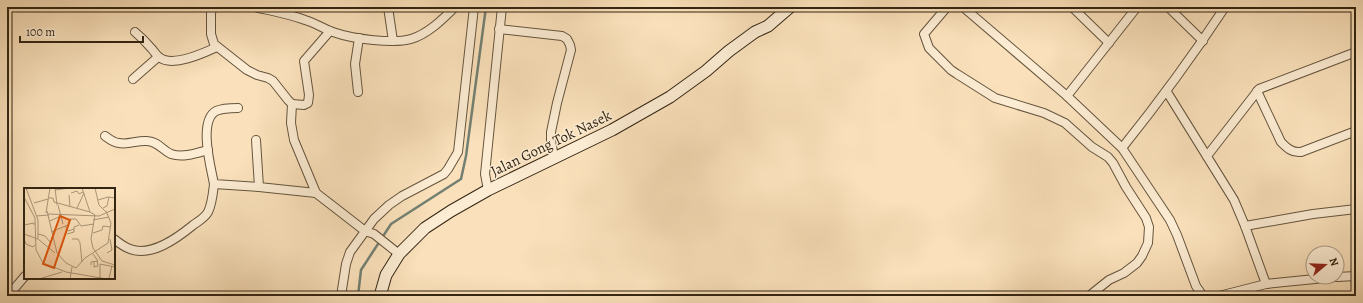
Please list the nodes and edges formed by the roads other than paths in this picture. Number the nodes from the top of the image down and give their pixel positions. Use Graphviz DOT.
graph roads {
  1 [pos="213,7"];
  2 [pos="255,7"];
  3 [pos="388,7"];
  4 [pos="455,7"];
  5 [pos="474,7"];
  6 [pos="502,7"];
  7 [pos="779,7"];
  8 [pos="790,7"];
  9 [pos="947,7"];
  10 [pos="963,7"];
  11 [pos="1072,7"];
  12 [pos="1137,7"];
  13 [pos="1168,7"];
  14 [pos="1225,7"];
  15 [pos="499,29"];
  16 [pos="330,31"];
  17 [pos="135,32"];
  18 [pos="755,32"];
  19 [pos="359,38"];
  20 [pos="392,40"];
  21 [pos="1203,41"];
  22 [pos="1109,43"];
  23 [pos="217,47"];
  24 [pos="1356,52"];
  25 [pos="158,57"];
  26 [pos="133,79"];
  27 [pos="1256,91"];
  28 [pos="358,92"];
  29 [pos="1167,92"];
  30 [pos="1067,96"];
  31 [pos="292,104"];
  32 [pos="238,108"];
  33 [pos="1356,131"];
  34 [pos="105,136"];
  35 [pos="256,140"];
  36 [pos="1122,148"];
  37 [pos="208,150"];
  38 [pos="1207,156"];
  39 [pos="554,157"];
  40 [pos="214,184"];
  41 [pos="259,187"];
  42 [pos="488,190"];
  43 [pos="316,193"];
  44 [pos="1356,209"];
  45 [pos="1245,226"];
  46 [pos="365,231"];
  47 [pos="115,240"];
  48 [pos="399,254"];
  49 [pos="1356,276"];
  50 [pos="24,277"];
  51 [pos="1345,277"];
  52 [pos="1305,280"];
  53 [pos="1266,284"];
  54 [pos="8,296"];
  55 [pos="342,296"];
  56 [pos="380,296"];
  57 [pos="1089,296"];
  58 [pos="1203,296"];
  59 [pos="1219,296"];
  1 -- 23 [label="street"];
  2 -- 16 [label="street"];
  3 -- 20 [label="street"];
  4 -- 20 [label="street"];
  5 -- 46 [label="street"];
  6 -- 15 [label="street"];
  7 -- 18 [label="main road, Jalan Gong Tok Nasek"];
  8 -- 18 [label="main road, Jalan Gong Tok Nasek"];
  9 -- 57 [label="street"];
  10 -- 30 [label="street"];
  11 -- 22 [label="street"];
  12 -- 22 [label="street"];
  13 -- 21 [label="street"];
  14 -- 21 [label="street"];
  15 -- 39 [label="street"];
  15 -- 42 [label="street"];
  16 -- 19 [label="street"];
  16 -- 31 [label="street"];
  17 -- 25 [label="street"];
  18 -- 39 [label="main road, Jalan Gong Tok Nasek"];
  19 -- 20 [label="street"];
  19 -- 28 [label="street"];
  21 -- 29 [label="street"];
  22 -- 30 [label="street"];
  23 -- 25 [label="street"];
  23 -- 31 [label="street"];
  24 -- 27 [label="street"];
  25 -- 26 [label="street"];
  27 -- 33 [label="street"];
  27 -- 38 [label="street"];
  29 -- 36 [label="street"];
  29 -- 38 [label="street"];
  30 -- 36 [label="street"];
  31 -- 43 [label="street"];
  32 -- 37 [label="street"];
  34 -- 37 [label="street"];
  35 -- 41 [label="street"];
  36 -- 58 [label="street"];
  37 -- 40 [label="street"];
  38 -- 45 [label="street"];
  39 -- 42 [label="main road, Jalan Gong Tok Nasek"];
  40 -- 41 [label="street"];
  40 -- 47 [label="street"];
  41 -- 43 [label="street"];
  42 -- 48 [label="main road, Jalan Gong Tok Nasek"];
  43 -- 46 [label="street"];
  44 -- 45 [label="street"];
  45 -- 53 [label="street"];
  46 -- 48 [label="street"];
  46 -- 55 [label="street"];
  48 -- 56 [label="main road, Jalan Gong Tok Nasek"];
  49 -- 51 [label="street"];
  50 -- 54 [label="street"];
  52 -- 53 [label="street"];
  53 -- 59 [label="street"];
}
